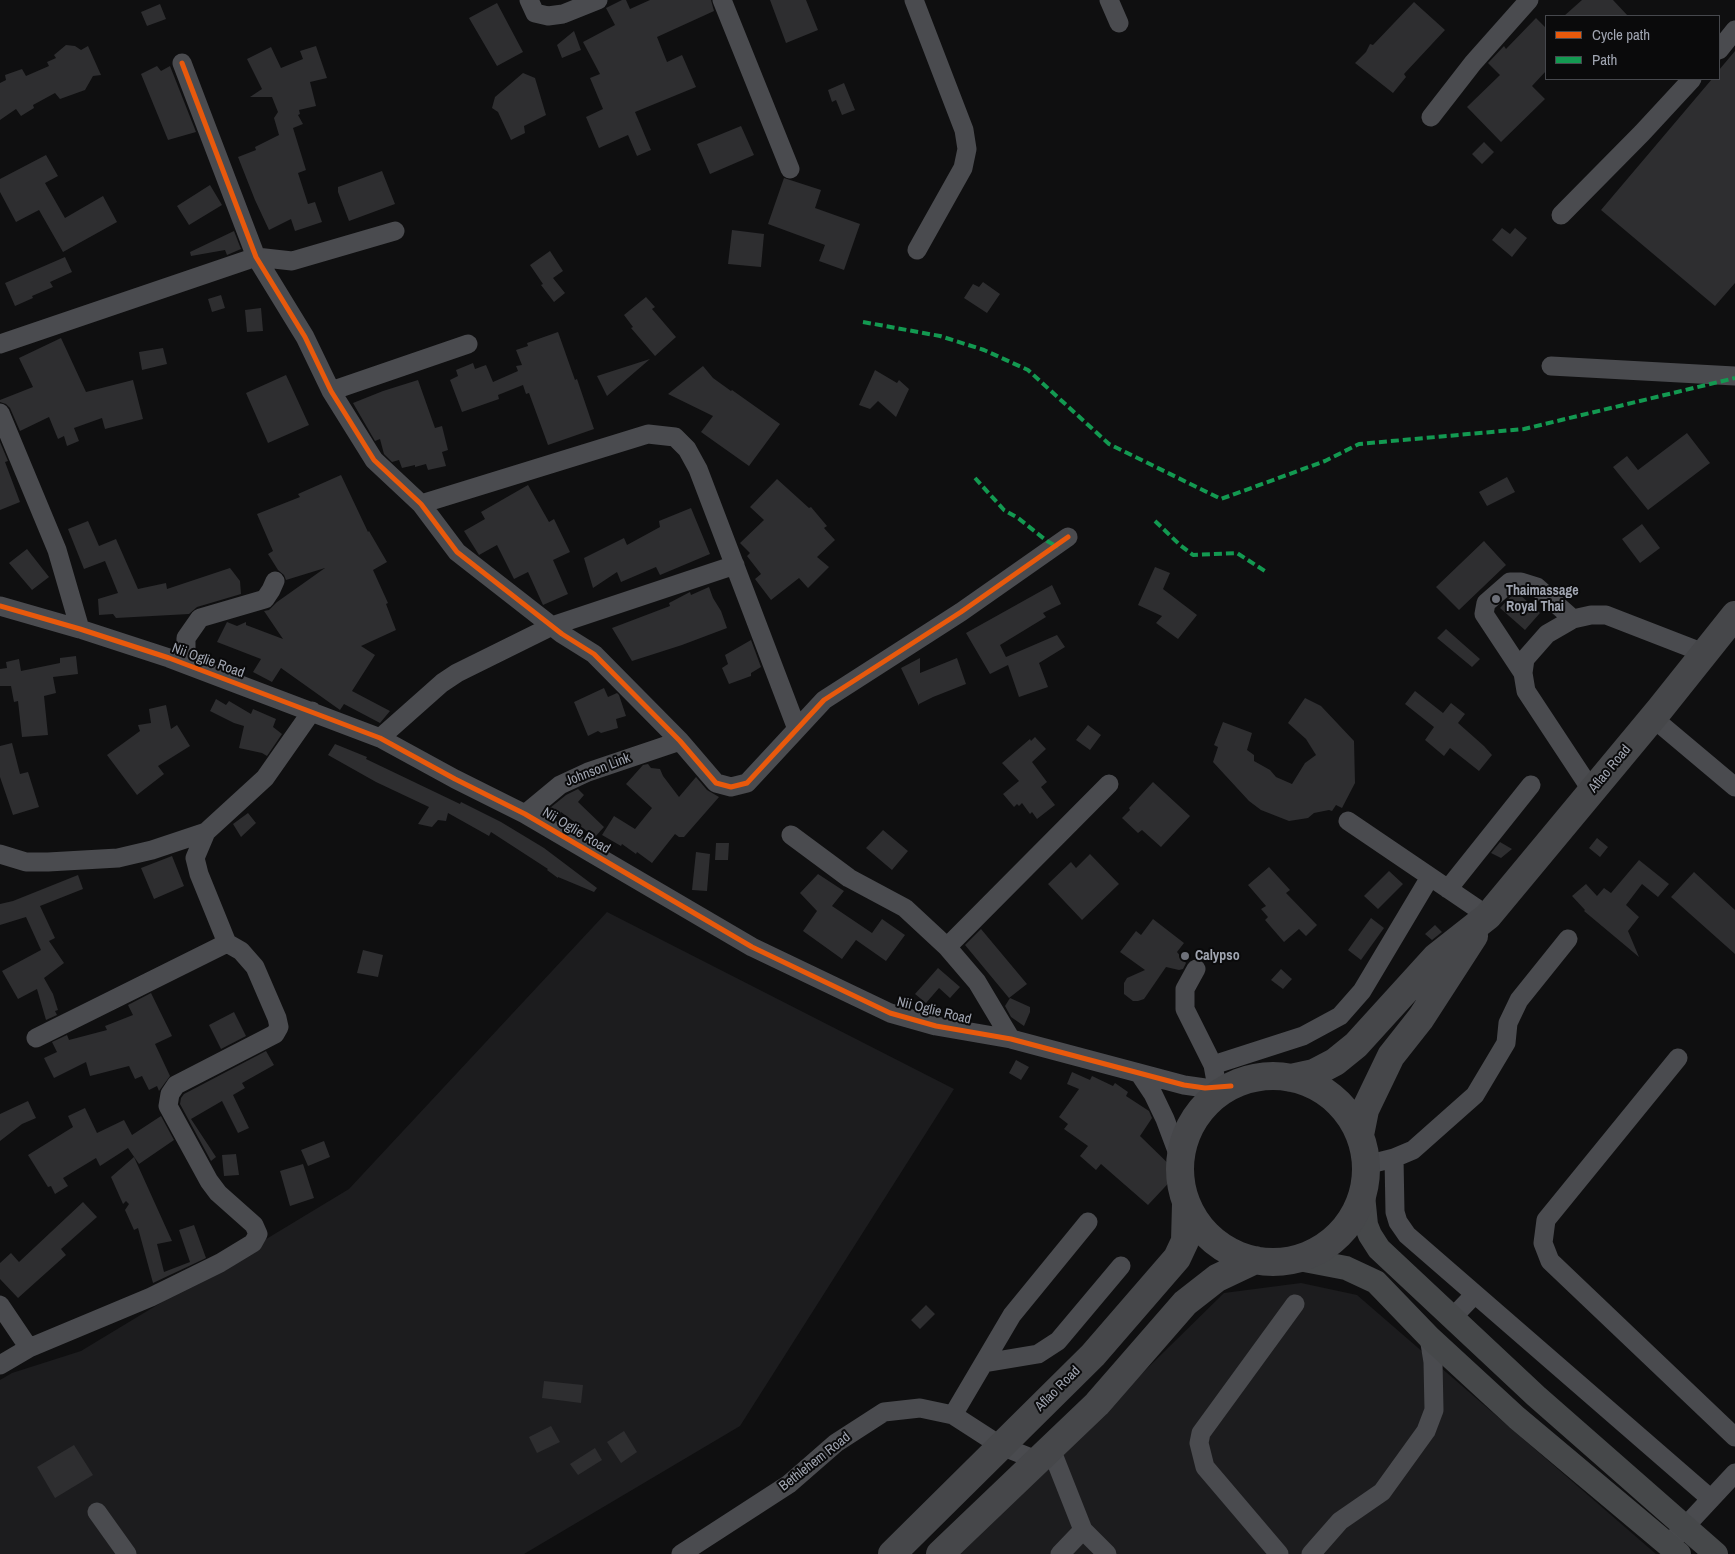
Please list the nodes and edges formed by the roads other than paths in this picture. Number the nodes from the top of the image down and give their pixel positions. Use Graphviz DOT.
graph roads {
  1 [pos="529,0"];
  2 [pos="598,0"];
  3 [pos="722,0"];
  4 [pos="914,0"];
  5 [pos="1110,0"];
  6 [pos="1528,0"];
  7 [pos="1119,23"];
  8 [pos="1735,30"];
  9 [pos="1720,49"];
  10 [pos="182,63"];
  11 [pos="1691,80"];
  12 [pos="1431,117"];
  13 [pos="790,169"];
  14 [pos="1560,215"];
  15 [pos="395,231"];
  16 [pos="917,250"];
  17 [pos="256,258"];
  18 [pos="0,344"];
  19 [pos="468,344"];
  20 [pos="1551,366"];
  21 [pos="1735,376"];
  22 [pos="331,391"];
  23 [pos="0,413"];
  24 [pos="421,504"];
  25 [pos="1068,537"];
  26 [pos="735,565"];
  27 [pos="275,581"];
  28 [pos="0,606"];
  29 [pos="1735,615"];
  30 [pos="1573,619"];
  31 [pos="552,626"];
  32 [pos="80,629"];
  33 [pos="1704,653"];
  34 [pos="186,664"];
  35 [pos="1523,673"];
  36 [pos="312,711"];
  37 [pos="1653,718"];
  38 [pos="797,729"];
  39 [pos="380,738"];
  40 [pos="680,741"];
  41 [pos="1109,784"];
  42 [pos="1531,785"];
  43 [pos="1735,787"];
  44 [pos="1592,791"];
  45 [pos="525,814"];
  46 [pos="1348,821"];
  47 [pos="206,832"];
  48 [pos="791,835"];
  49 [pos="0,854"];
  50 [pos="1430,877"];
  51 [pos="1448,889"];
  52 [pos="1485,919"];
  53 [pos="1568,939"];
  54 [pos="226,943"];
  55 [pos="948,947"];
  56 [pos="1196,969"];
  57 [pos="36,1038"];
  58 [pos="1011,1039"];
  59 [pos="1678,1058"];
  60 [pos="1213,1065"];
  61 [pos="1139,1073"];
  62 [pos="1291,1078"];
  63 [pos="1225,1087"];
  64 [pos="1360,1135"];
  65 [pos="1394,1158"];
  66 [pos="1180,1159"];
  67 [pos="1366,1165"];
  68 [pos="1363,1195"];
  69 [pos="1186,1204"];
  70 [pos="1088,1222"];
  71 [pos="1299,1259"];
  72 [pos="1255,1260"];
  73 [pos="1121,1266"];
  74 [pos="1475,1294"];
  75 [pos="1294,1304"];
  76 [pos="0,1305"];
  77 [pos="1453,1317"];
  78 [pos="1429,1337"];
  79 [pos="29,1348"];
  80 [pos="984,1362"];
  81 [pos="0,1365"];
  82 [pos="953,1415"];
  83 [pos="1735,1437"];
  84 [pos="1001,1446"];
  85 [pos="1045,1455"];
  86 [pos="1735,1473"];
  87 [pos="1711,1499"];
  88 [pos="97,1512"];
  89 [pos="1684,1527"];
  90 [pos="1083,1530"];
  91 [pos="1674,1549"];
  92 [pos="1710,1552"];
  93 [pos="127,1554"];
  94 [pos="681,1554"];
  95 [pos="892,1554"];
  96 [pos="940,1554"];
  97 [pos="1060,1554"];
  98 [pos="1107,1554"];
  99 [pos="1279,1554"];
  100 [pos="1311,1554"];
  1 -- 2 [label="street"];
  3 -- 13 [label="street"];
  4 -- 16 [label="street"];
  5 -- 7 [label="street"];
  6 -- 12 [label="street"];
  8 -- 9 [label="street"];
  10 -- 17 [label="street"];
  11 -- 14 [label="street"];
  15 -- 17 [label="street"];
  17 -- 18 [label="street"];
  17 -- 22 [label="street"];
  19 -- 22 [label="street"];
  20 -- 21 [label="street"];
  22 -- 24 [label="street"];
  23 -- 32 [label="street"];
  24 -- 26 [label="street"];
  24 -- 31 [label="street"];
  25 -- 38 [label="street"];
  26 -- 31 [label="street"];
  26 -- 38 [label="street"];
  27 -- 34 [label="street"];
  28 -- 32 [label="street, Nii Oglie Road"];
  29 -- 33 [label="highway, Aflao Road"];
  30 -- 33 [label="street"];
  30 -- 35 [label="street"];
  30 -- 35 [label="street"];
  31 -- 39 [label="street"];
  31 -- 40 [label="street"];
  32 -- 34 [label="street, Nii Oglie Road"];
  33 -- 37 [label="highway, Aflao Road"];
  34 -- 36 [label="street, Nii Oglie Road"];
  35 -- 44 [label="street"];
  36 -- 39 [label="street, Nii Oglie Road"];
  36 -- 47 [label="street"];
  37 -- 43 [label="street"];
  37 -- 44 [label="highway, Aflao Road"];
  38 -- 40 [label="street"];
  39 -- 45 [label="street, Nii Oglie Road"];
  40 -- 45 [label="street, Johnson Link"];
  41 -- 55 [label="street"];
  42 -- 51 [label="street"];
  44 -- 52 [label="highway, Aflao Road"];
  45 -- 58 [label="street, Nii Oglie Road"];
  46 -- 50 [label="street"];
  47 -- 49 [label="street"];
  47 -- 54 [label="street"];
  48 -- 55 [label="street"];
  50 -- 51 [label="street"];
  50 -- 60 [label="street"];
  51 -- 52 [label="street"];
  52 -- 62 [label="highway, Aflao Road"];
  52 -- 64 [label="highway, Aflao Road"];
  53 -- 65 [label="street"];
  54 -- 57 [label="street"];
  54 -- 79 [label="street"];
  55 -- 58 [label="street"];
  56 -- 60 [label="street"];
  58 -- 61 [label="street, Nii Oglie Road"];
  59 -- 83 [label="street"];
  60 -- 63 [label="street"];
  61 -- 63 [label="street, Nii Oglie Road"];
  61 -- 66 [label="street"];
  62 -- 63 [label="highway"];
  62 -- 64 [label="highway"];
  63 -- 66 [label="highway"];
  64 -- 67 [label="highway"];
  65 -- 67 [label="street"];
  65 -- 74 [label="street"];
  66 -- 69 [label="highway"];
  67 -- 68 [label="highway"];
  68 -- 71 [label="highway"];
  68 -- 77 [label="main road"];
  69 -- 72 [label="highway"];
  69 -- 84 [label="highway, Aflao Road"];
  70 -- 80 [label="street"];
  71 -- 72 [label="highway"];
  71 -- 78 [label="main road"];
  72 -- 85 [label="highway"];
  73 -- 80 [label="street"];
  74 -- 77 [label="street"];
  74 -- 87 [label="street"];
  75 -- 99 [label="street"];
  76 -- 79 [label="street"];
  77 -- 89 [label="main road"];
  78 -- 91 [label="main road"];
  78 -- 100 [label="street"];
  79 -- 81 [label="street"];
  80 -- 82 [label="street"];
  82 -- 84 [label="street, Bethlehem Road"];
  82 -- 94 [label="street, Bethlehem Road"];
  84 -- 85 [label="street, Bethlehem Road"];
  84 -- 95 [label="highway, Aflao Road"];
  85 -- 90 [label="street"];
  85 -- 96 [label="highway"];
  86 -- 87 [label="street"];
  87 -- 89 [label="street"];
  88 -- 93 [label="street"];
  89 -- 91 [label="street"];
  89 -- 92 [label="main road"];
  90 -- 97 [label="street"];
  90 -- 98 [label="street"];
}
